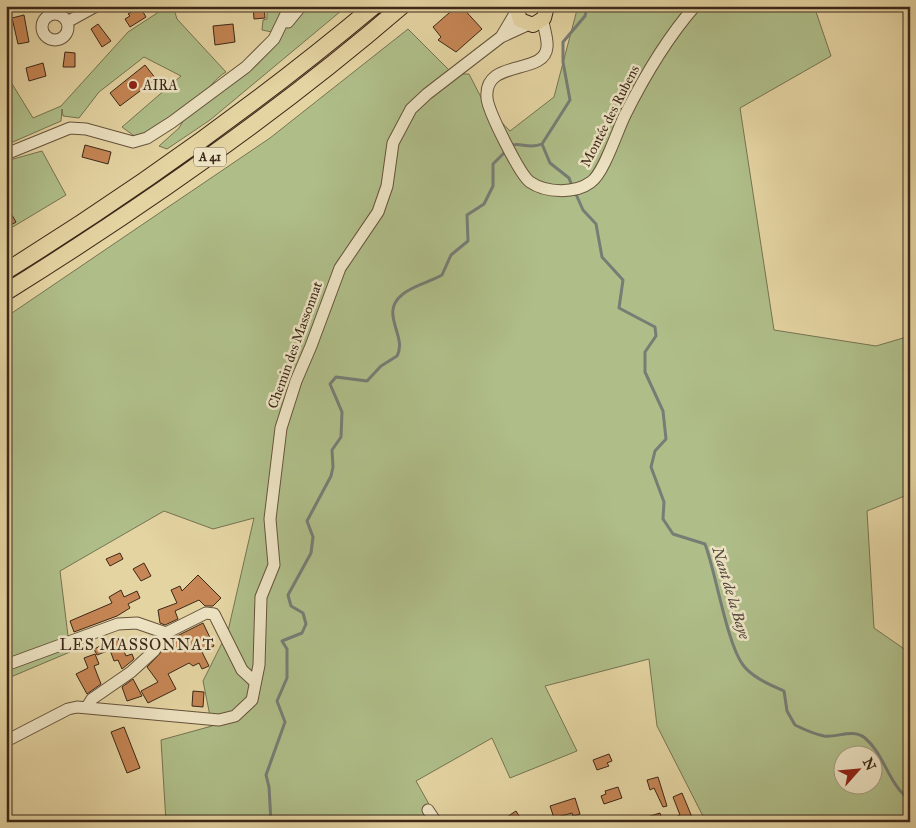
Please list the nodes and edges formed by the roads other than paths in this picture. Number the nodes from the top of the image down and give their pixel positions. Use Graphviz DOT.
graph roads {
  1 [pos="96,6"];
  2 [pos="290,6"];
  3 [pos="301,6"];
  4 [pos="374,6"];
  5 [pos="402,6"];
  6 [pos="547,6"];
  7 [pos="695,6"];
  8 [pos="516,9"];
  9 [pos="67,22"];
  10 [pos="534,24"];
  11 [pos="501,37"];
  12 [pos="274,39"];
  13 [pos="6,154"];
  14 [pos="6,271"];
  15 [pos="6,292"];
  16 [pos="166,633"];
  17 [pos="6,665"];
  18 [pos="255,682"];
  19 [pos="87,707"];
  20 [pos="6,741"];
  21 [pos="428,810"];
  22 [pos="436,822"];
  1 -- 9 [label="street"];
  2 -- 12 [label="street"];
  3 -- 12 [label="street"];
  4 -- 14 [label="highway, A 41"];
  5 -- 15 [label="highway, A 41"];
  6 -- 10 [label="main road"];
  7 -- 10 [label="street, Montée des Rubens"];
  8 -- 10 [label="main road"];
  8 -- 11 [label="street, Chemin des Massonnat"];
  10 -- 11 [label="street, Chemin des Massonnat"];
  11 -- 18 [label="street, Chemin des Massonnat"];
  12 -- 13 [label="street"];
  16 -- 17 [label="street"];
  16 -- 18 [label="street"];
  16 -- 19 [label="street"];
  18 -- 19 [label="street, Chemin des Massonnat"];
  19 -- 20 [label="street, Chemin des Massonnat"];
  21 -- 22 [label="street"];
}
